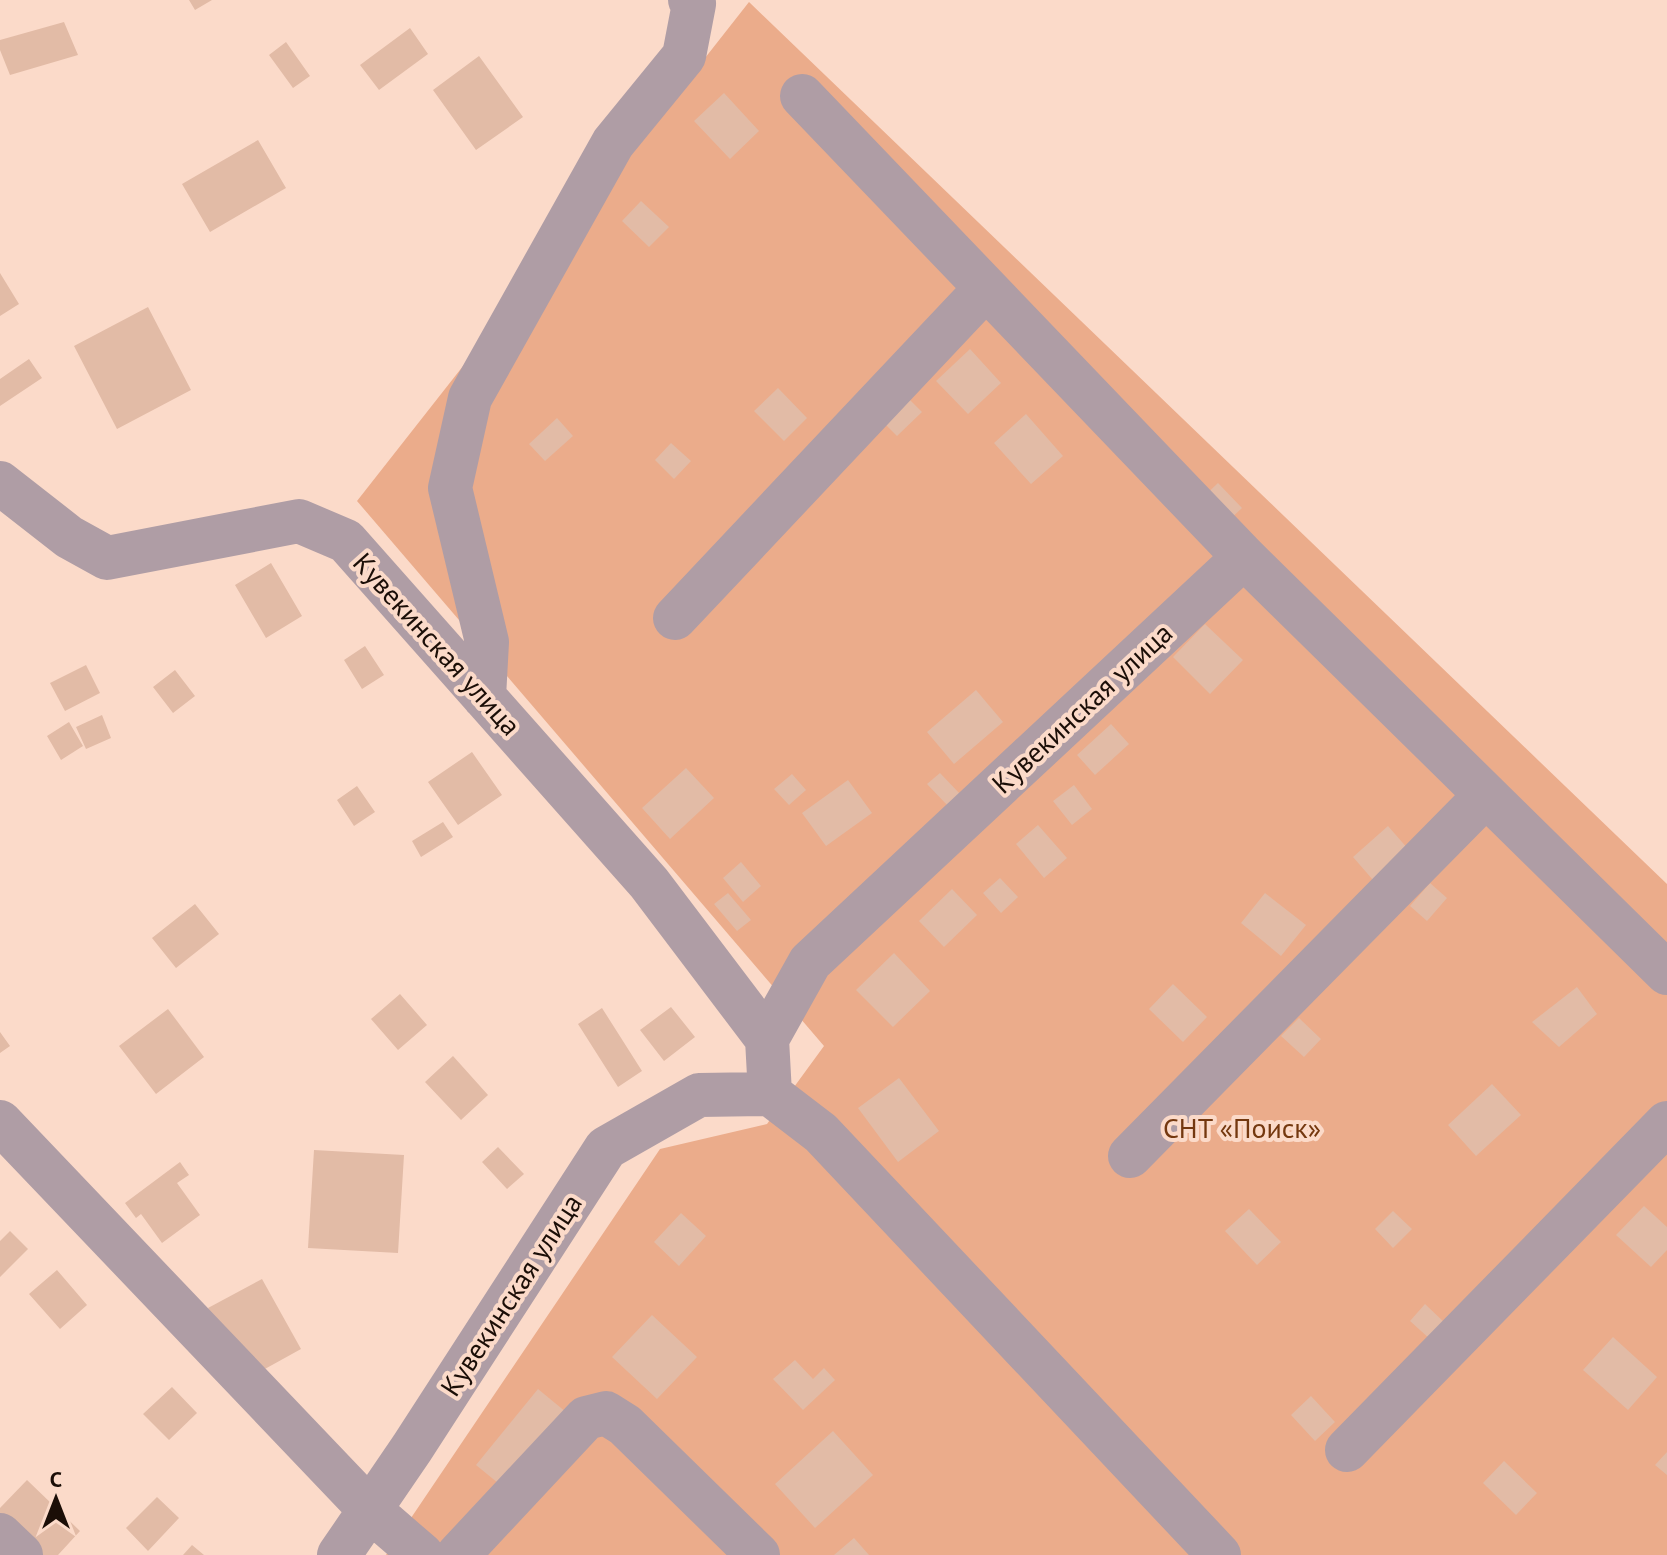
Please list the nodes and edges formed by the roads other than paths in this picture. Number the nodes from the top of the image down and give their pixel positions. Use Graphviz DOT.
graph roads {
  1 [pos="690,0"];
  2 [pos="802,96"];
  3 [pos="986,288"];
  4 [pos="0,483"];
  5 [pos="1244,557"];
  6 [pos="675,618"];
  7 [pos="484,697"];
  8 [pos="1486,795"];
  9 [pos="1667,973"];
  10 [pos="767,1039"];
  11 [pos="770,1094"];
  12 [pos="0,1122"];
  13 [pos="1667,1123"];
  14 [pos="1130,1156"];
  15 [pos="1347,1450"];
  16 [pos="370,1510"];
  17 [pos="0,1535"];
  18 [pos="21,1555"];
  19 [pos="339,1555"];
  20 [pos="422,1555"];
  21 [pos="458,1555"];
  22 [pos="758,1555"];
  23 [pos="1219,1555"];
  1 -- 7 [label="street"];
  2 -- 3 [label="street"];
  3 -- 5 [label="street"];
  3 -- 6 [label="street"];
  4 -- 7 [label="street, Кувекинская улица"];
  5 -- 8 [label="street"];
  5 -- 10 [label="street, Кувекинская улица"];
  7 -- 10 [label="street, Кувекинская улица"];
  8 -- 9 [label="street"];
  8 -- 14 [label="street"];
  10 -- 11 [label="street"];
  11 -- 16 [label="street, Кувекинская улица"];
  11 -- 23 [label="street"];
  12 -- 16 [label="street"];
  13 -- 15 [label="street"];
  16 -- 19 [label="street, Кувекинская улица"];
  16 -- 20 [label="street"];
  17 -- 18 [label="street"];
  21 -- 22 [label="street"];
}
